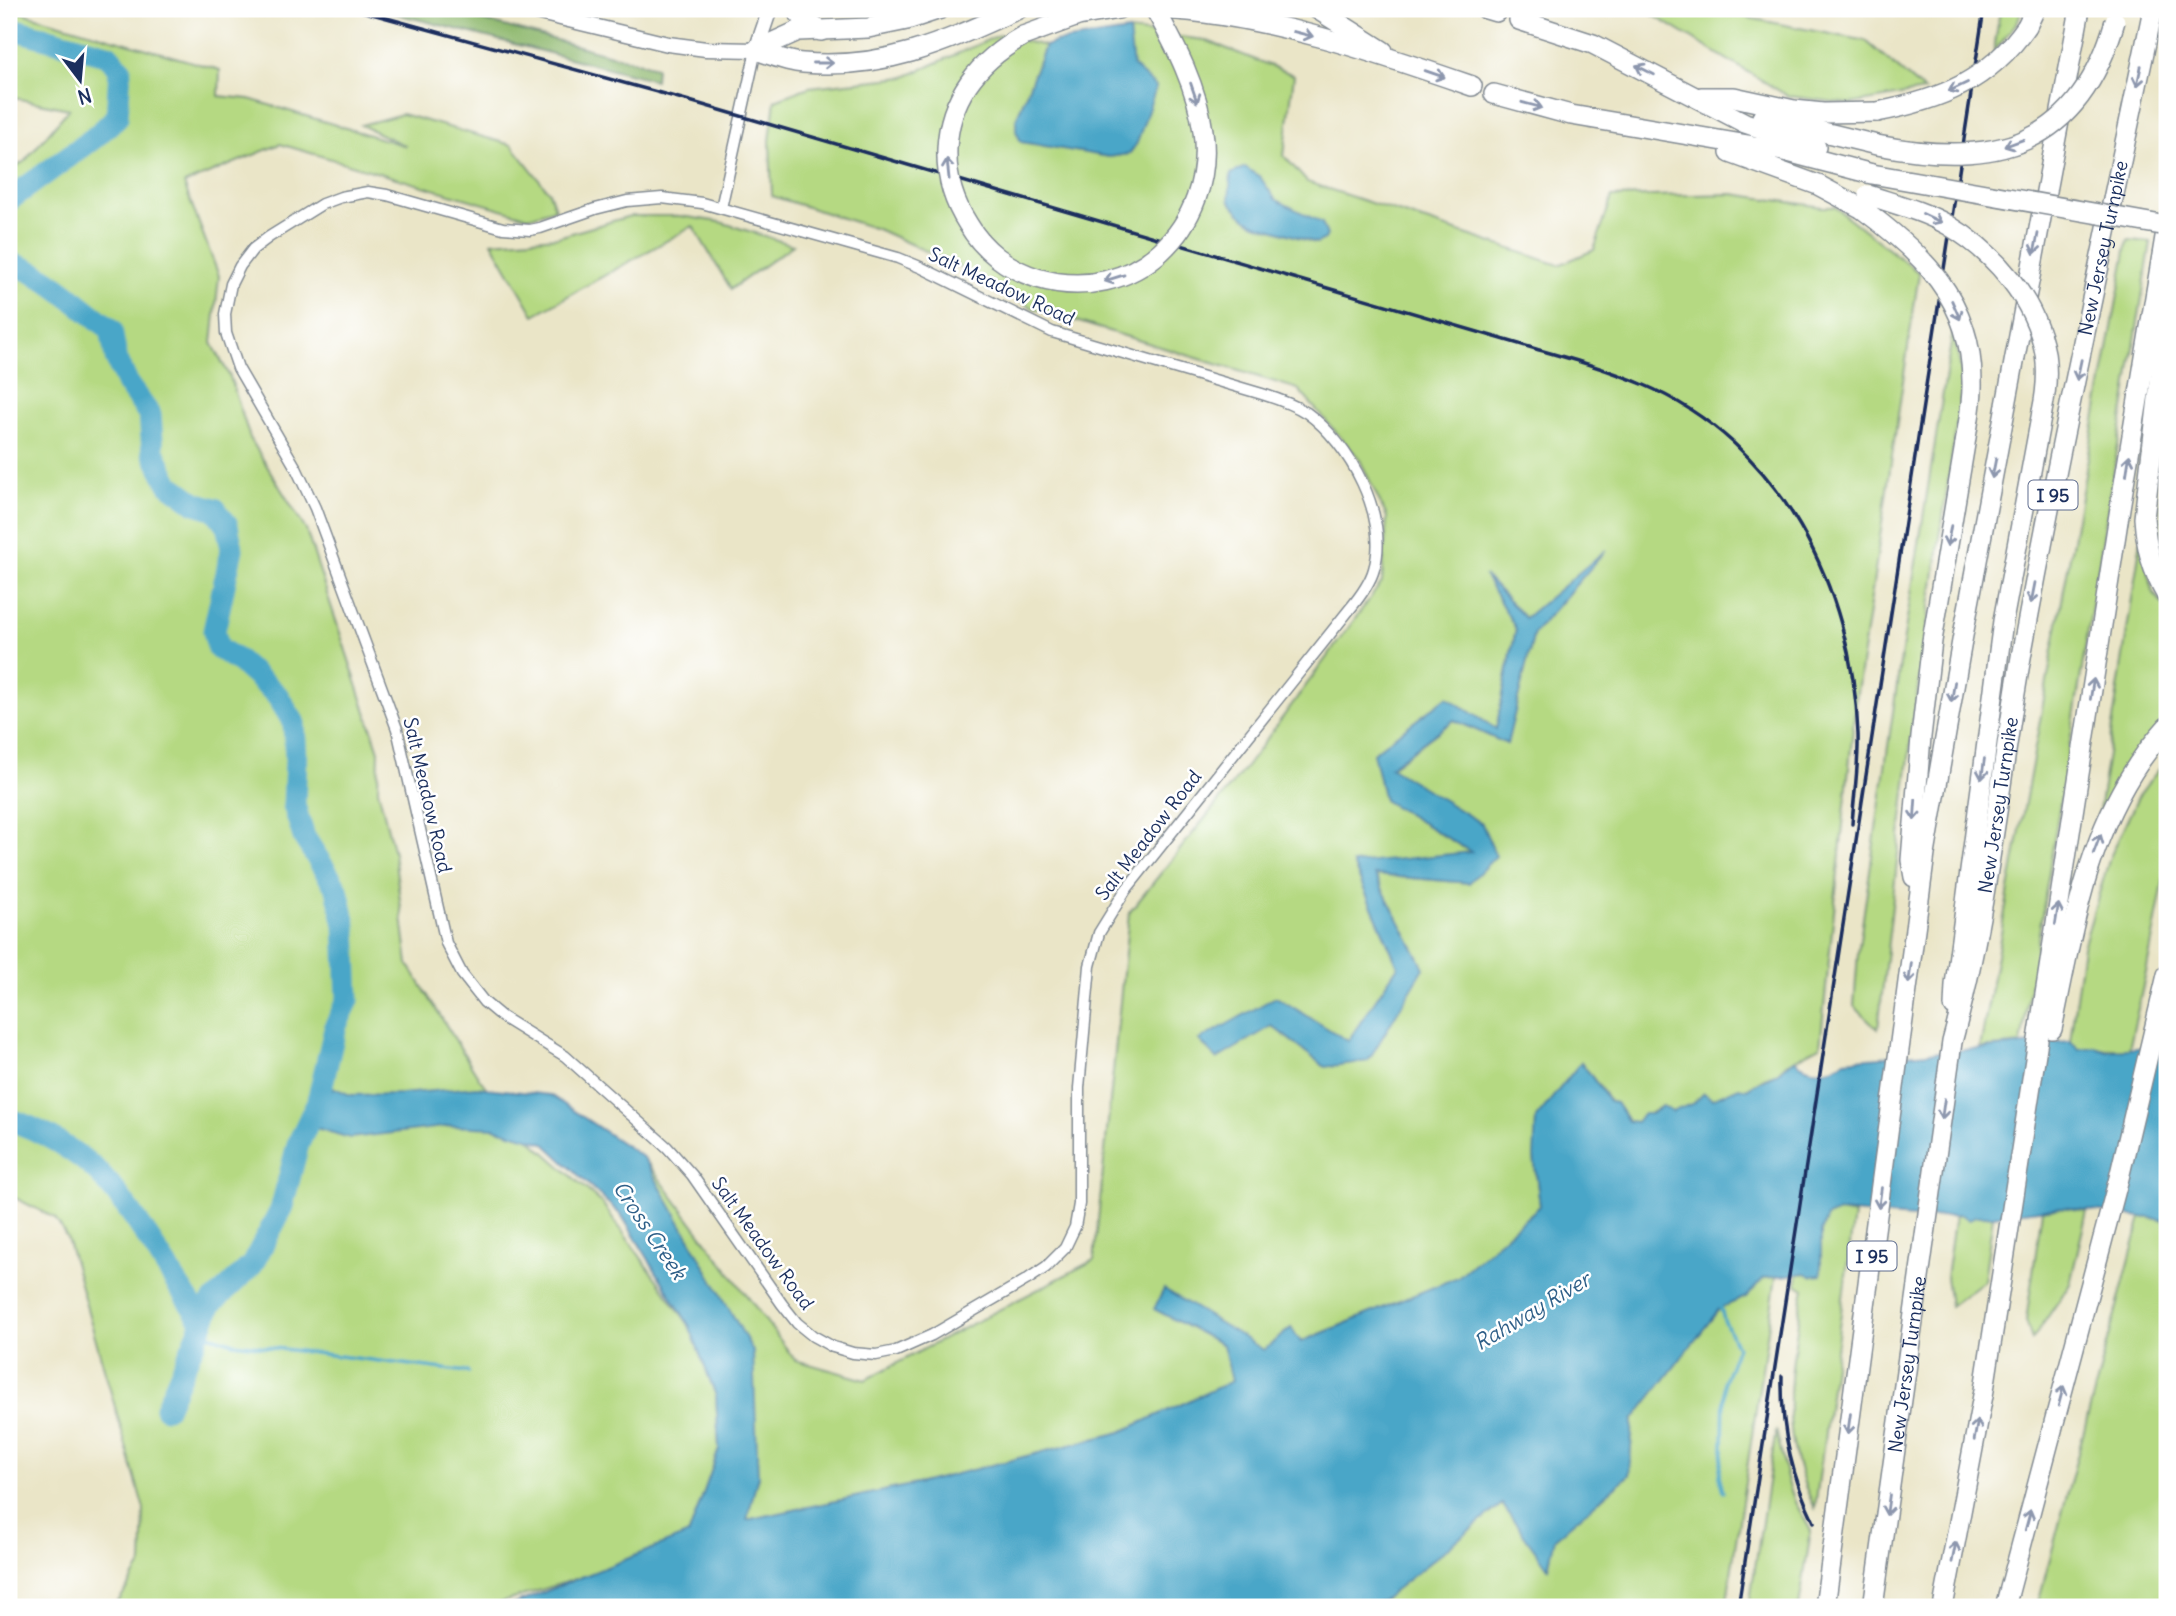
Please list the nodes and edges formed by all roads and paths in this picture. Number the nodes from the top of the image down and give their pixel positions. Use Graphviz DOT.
graph roads {
  1 [pos="523,9"];
  2 [pos="770,9"];
  3 [pos="795,9"];
  4 [pos="940,9"];
  5 [pos="1018,9"];
  6 [pos="1118,9"];
  7 [pos="1155,9"];
  8 [pos="1163,9"];
  9 [pos="1318,9"];
  10 [pos="2080,9"];
  11 [pos="2153,9"];
  12 [pos="2116,15"];
  13 [pos="2031,18"];
  14 [pos="1518,20"];
  15 [pos="821,31"];
  16 [pos="756,51"];
  17 [pos="1180,56"];
  18 [pos="1398,61"];
  19 [pos="1472,86"];
  20 [pos="1494,94"];
  21 [pos="1698,96"];
  22 [pos="1665,133"];
  23 [pos="1874,161"];
  24 [pos="1865,201"];
  25 [pos="721,208"];
  26 [pos="2167,215"];
  27 [pos="2167,226"];
  28 [pos="2167,322"];
  29 [pos="2167,596"];
  30 [pos="2167,727"];
  31 [pos="1918,857"];
  32 [pos="2167,978"];
  33 [pos="2054,982"];
  34 [pos="1961,984"];
  35 [pos="2167,1035"];
  36 [pos="2093,1276"];
  37 [pos="1825,1607"];
  38 [pos="1873,1607"];
  39 [pos="1943,1607"];
  40 [pos="2005,1607"];
  1 -- 16 [label="main road"];
  2 -- 16 [label="main road"];
  3 -- 15 [label="highway"];
  4 -- 15 [label="highway"];
  16 -- 5 [label="highway, one-way"];
  17 -- 6 [label="highway, one-way, bridge"];
  7 -- 17 [label="highway, bridge"];
  8 -- 17 [label="highway, bridge"];
  8 -- 18 [label="highway, one-way"];
  9 -- 18 [label="highway"];
  10 -- 31 [label="highway, one-way"];
  11 -- 34 [label="highway, New Jersey Turnpike / I 95, one-way"];
  12 -- 23 [label="highway, one-way, bridge"];
  13 -- 21 [label="highway, one-way, bridge"];
  21 -- 14 [label="highway, one-way"];
  15 -- 16 [label="highway"];
  16 -- 25 [label="street"];
  18 -- 19 [label="highway, one-way"];
  20 -- 22 [label="highway, one-way"];
  21 -- 23 [label="highway"];
  22 -- 23 [label="highway"];
  22 -- 24 [label="highway"];
  23 -- 26 [label="highway"];
  23 -- 27 [label="highway, bridge"];
  24 -- 31 [label="highway, one-way, bridge"];
  24 -- 34 [label="highway, one-way, bridge"];
  25 -- 25 [label="street, Salt Meadow Road"];
  33 -- 27 [label="highway, one-way"];
  28 -- 29 [label="highway"];
  33 -- 30 [label="highway, one-way"];
  31 -- 37 [label="highway, I 95, one-way"];
  32 -- 36 [label="highway"];
  39 -- 33 [label="highway, one-way"];
  34 -- 38 [label="highway, New Jersey Turnpike / I 95, one-way"];
  35 -- 36 [label="highway"];
  40 -- 36 [label="highway, one-way"];
}
